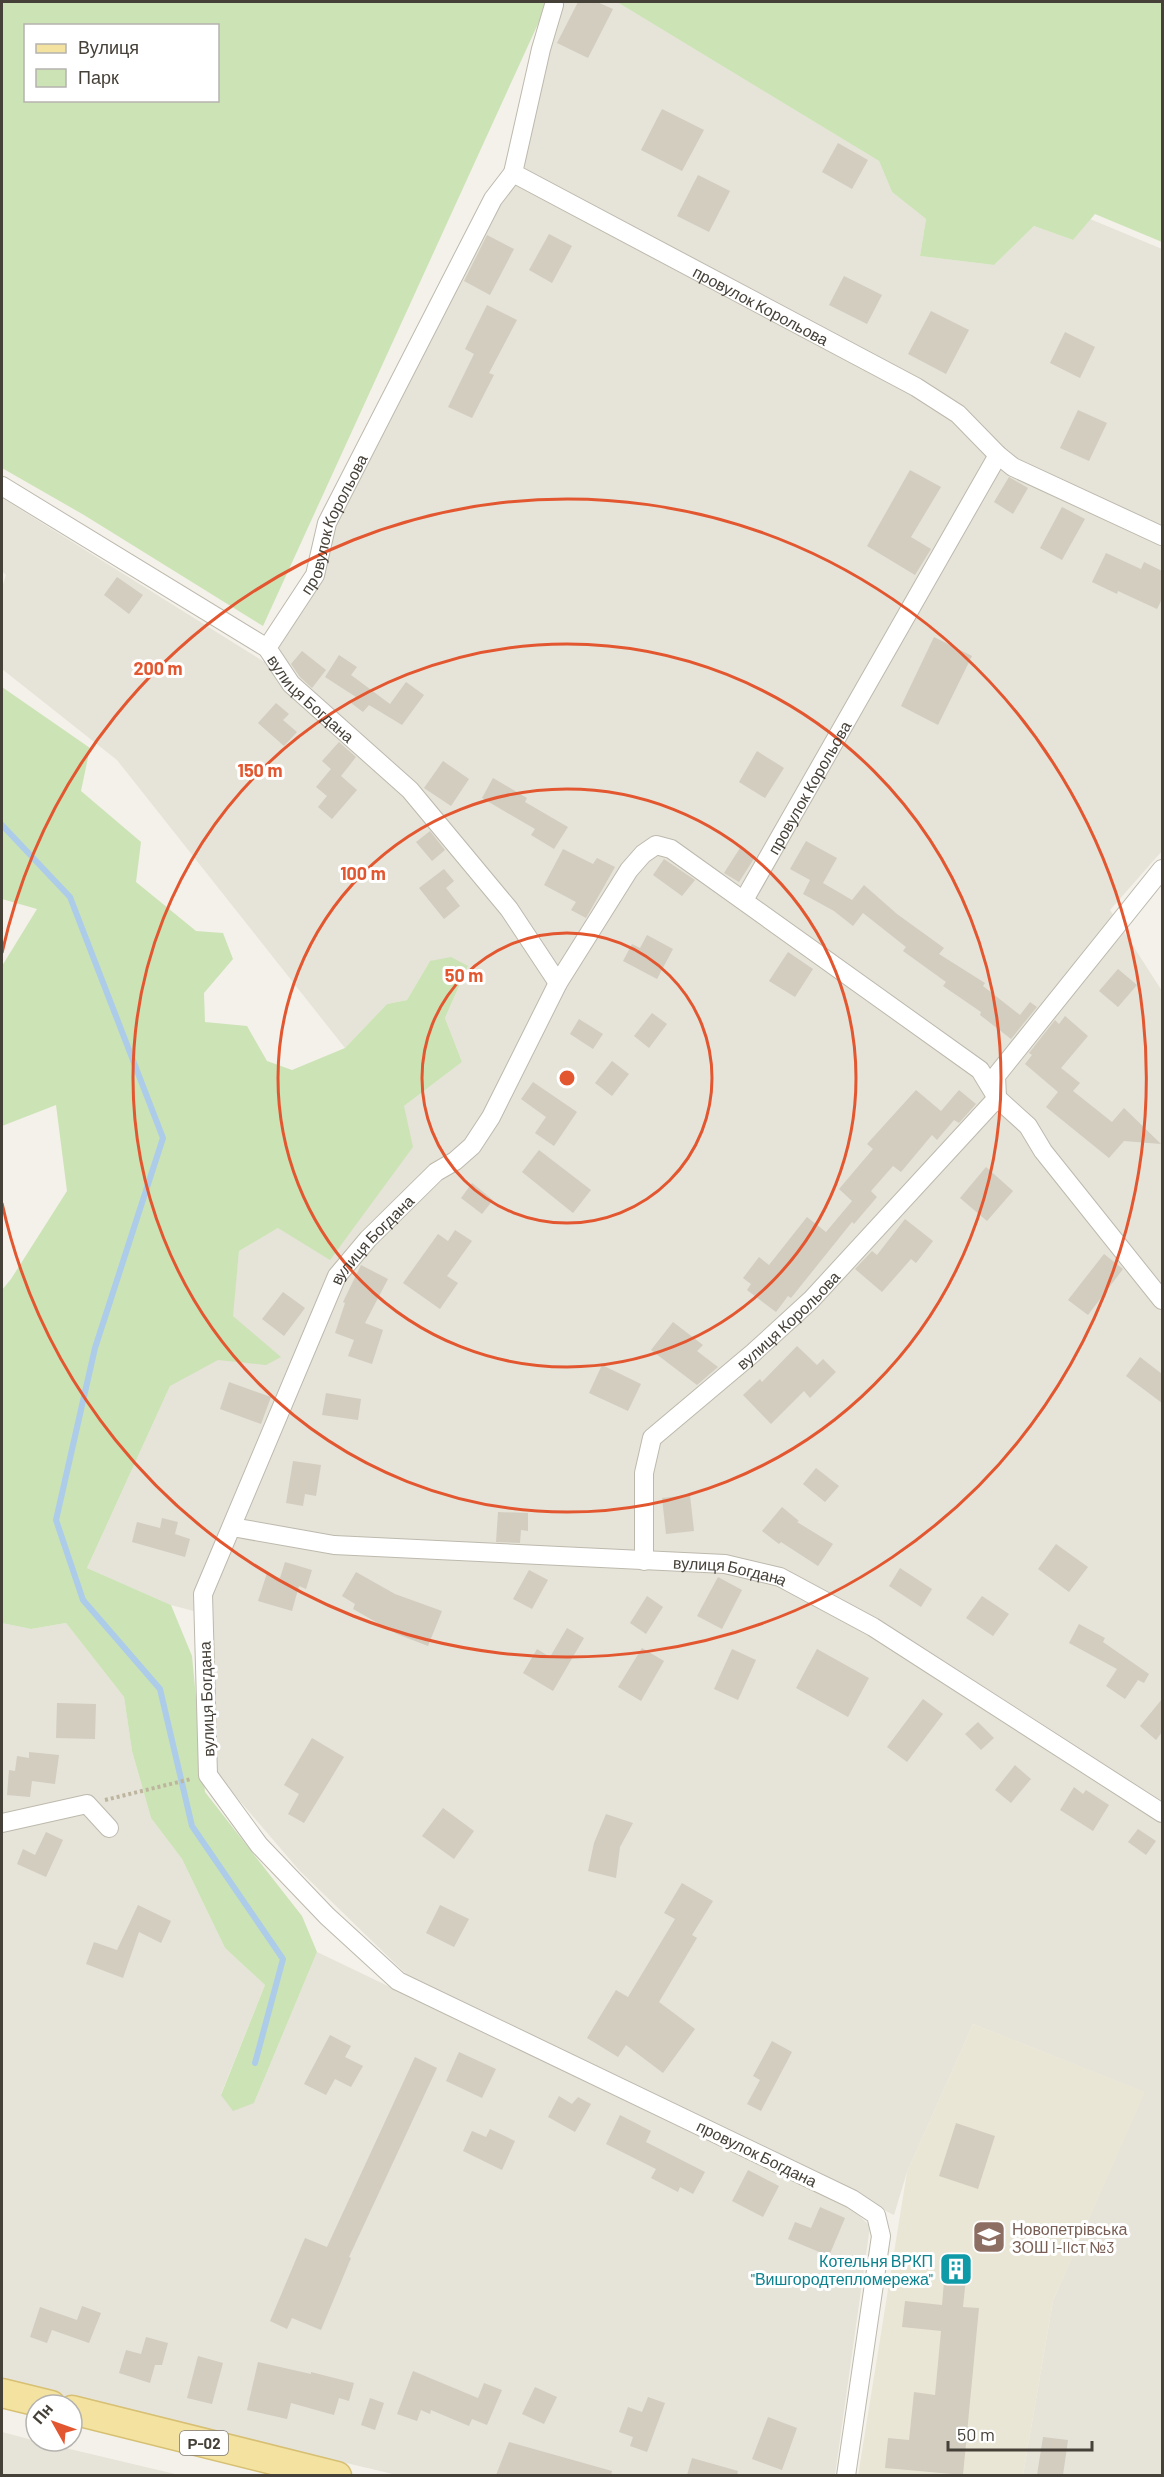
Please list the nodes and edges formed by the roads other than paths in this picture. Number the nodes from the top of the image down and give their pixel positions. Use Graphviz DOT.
graph roads {
  1 [pos="554,5"];
  2 [pos="513,173"];
  3 [pos="998,455"];
  4 [pos="2,486"];
  5 [pos="1162,536"];
  6 [pos="267,648"];
  7 [pos="1162,869"];
  8 [pos="744,900"];
  9 [pos="558,983"];
  10 [pos="997,1098"];
  11 [pos="1162,1300"];
  12 [pos="232,1527"];
  13 [pos="644,1561"];
  14 [pos="1162,1813"];
  15 [pos="2,1823"];
  16 [pos="109,1828"];
  17 [pos="398,1981"];
  18 [pos="2,2393"];
  19 [pos="24,2398"];
  20 [pos="84,2413"];
  21 [pos="337,2475"];
  22 [pos="846,2475"];
  1 -- 2 [label="street, провулок Корольова"];
  2 -- 3 [label="street, провулок Корольова"];
  2 -- 6 [label="street, провулок Корольова"];
  3 -- 5 [label="street, провулок Корольова"];
  3 -- 8 [label="street, провулок Корольова"];
  4 -- 6 [label="street, вулиця Богдана"];
  6 -- 9 [label="street, вулиця Богдана"];
  7 -- 10 [label="street"];
  8 -- 9 [label="street, вулиця Богдана"];
  8 -- 10 [label="street"];
  9 -- 12 [label="street, вулиця Богдана"];
  10 -- 11 [label="street"];
  10 -- 13 [label="street, вулиця Корольова"];
  12 -- 13 [label="street, вулиця Богдана"];
  12 -- 17 [label="street, вулиця Богдана"];
  13 -- 14 [label="street, вулиця Богдана"];
  15 -- 16 [label="street"];
  17 -- 22 [label="street, провулок Богдана"];
  18 -- 19 [label="main road"];
  20 -- 21 [label="main road, Р-02"];
}
